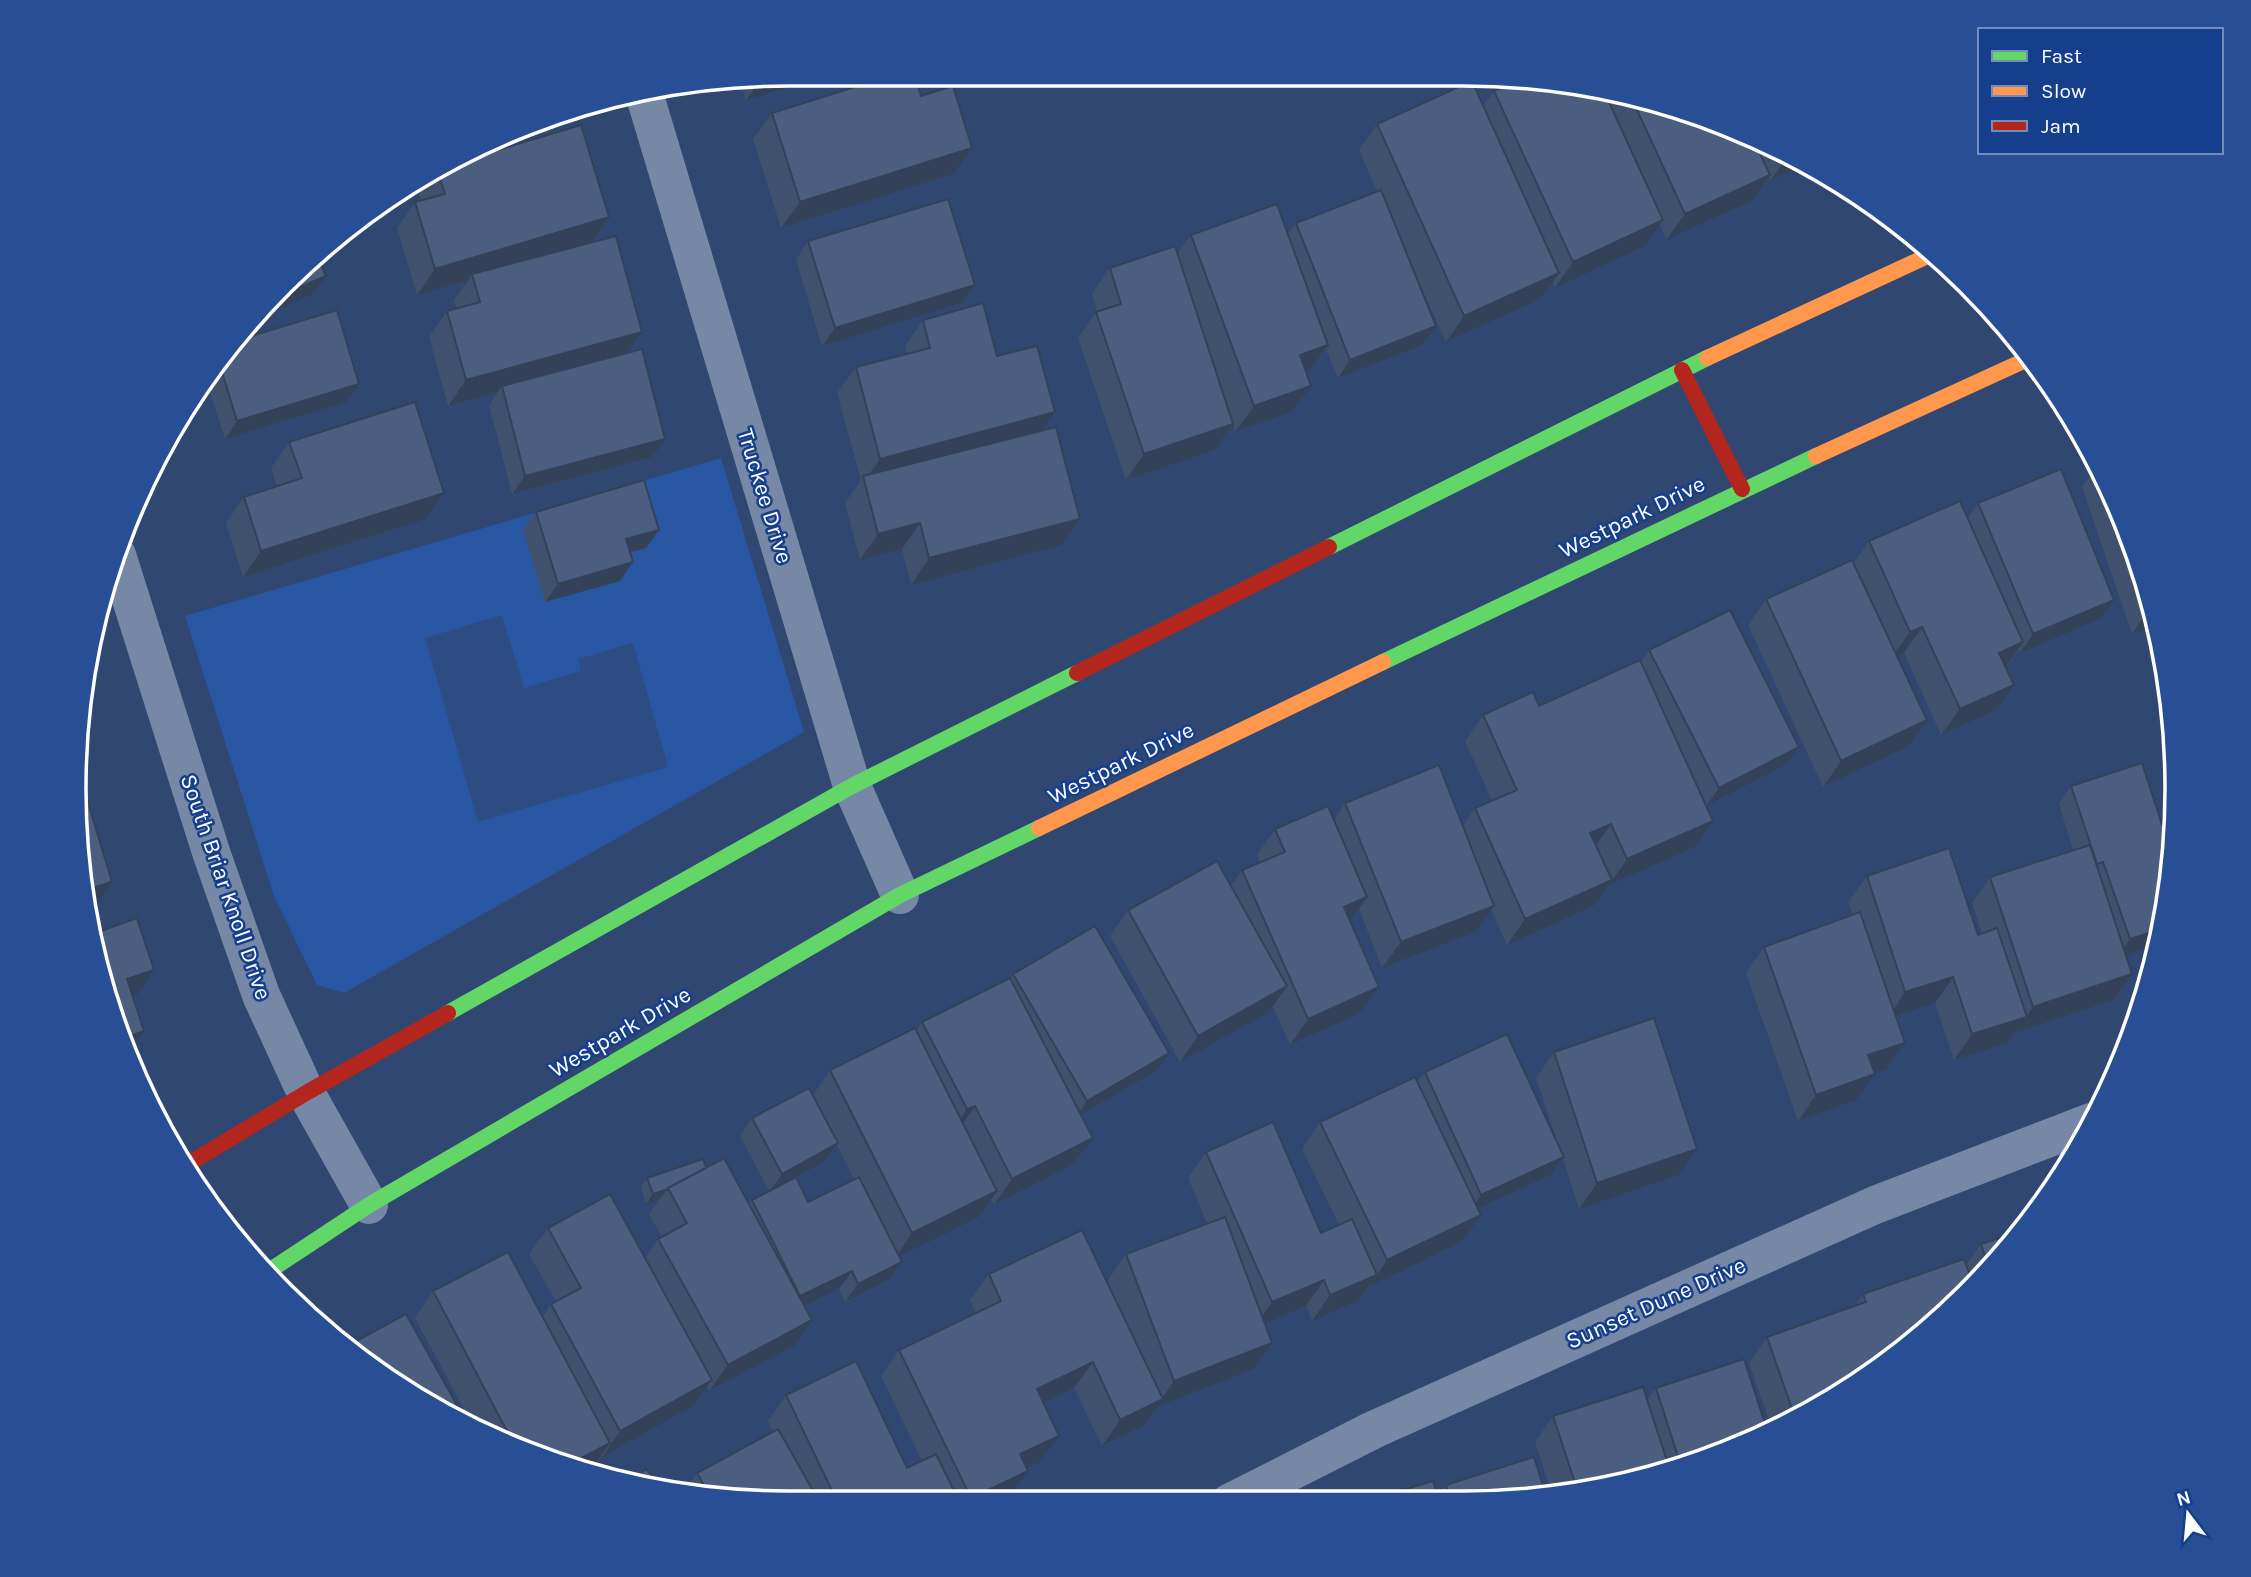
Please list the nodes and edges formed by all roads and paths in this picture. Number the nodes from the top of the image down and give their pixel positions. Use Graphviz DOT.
graph roads {
  1 [pos="646,100"];
  2 [pos="1923,258"];
  3 [pos="2021,362"];
  4 [pos="1682,370"];
  5 [pos="1742,489"];
  6 [pos="121,569"];
  7 [pos="852,786"];
  8 [pos="900,895"];
  9 [pos="306,1093"];
  10 [pos="2078,1127"];
  11 [pos="193,1161"];
  12 [pos="369,1205"];
  13 [pos="275,1267"];
  14 [pos="1253,1491"];
  1 -- 7 [label="street, Truckee Drive"];
  2 -- 4 [label="main road"];
  3 -- 5 [label="main road, Westpark Drive"];
  4 -- 5 [label="main road"];
  4 -- 7 [label="main road"];
  5 -- 8 [label="main road, Westpark Drive"];
  6 -- 9 [label="street, South Briar Knoll Drive"];
  7 -- 8 [label="street, Truckee Drive"];
  7 -- 9 [label="main road"];
  8 -- 12 [label="main road, Westpark Drive"];
  9 -- 11 [label="main road"];
  9 -- 12 [label="street, South Briar Knoll Drive"];
  10 -- 14 [label="street, Sunset Dune Drive"];
  12 -- 13 [label="main road, Westpark Drive"];
}
